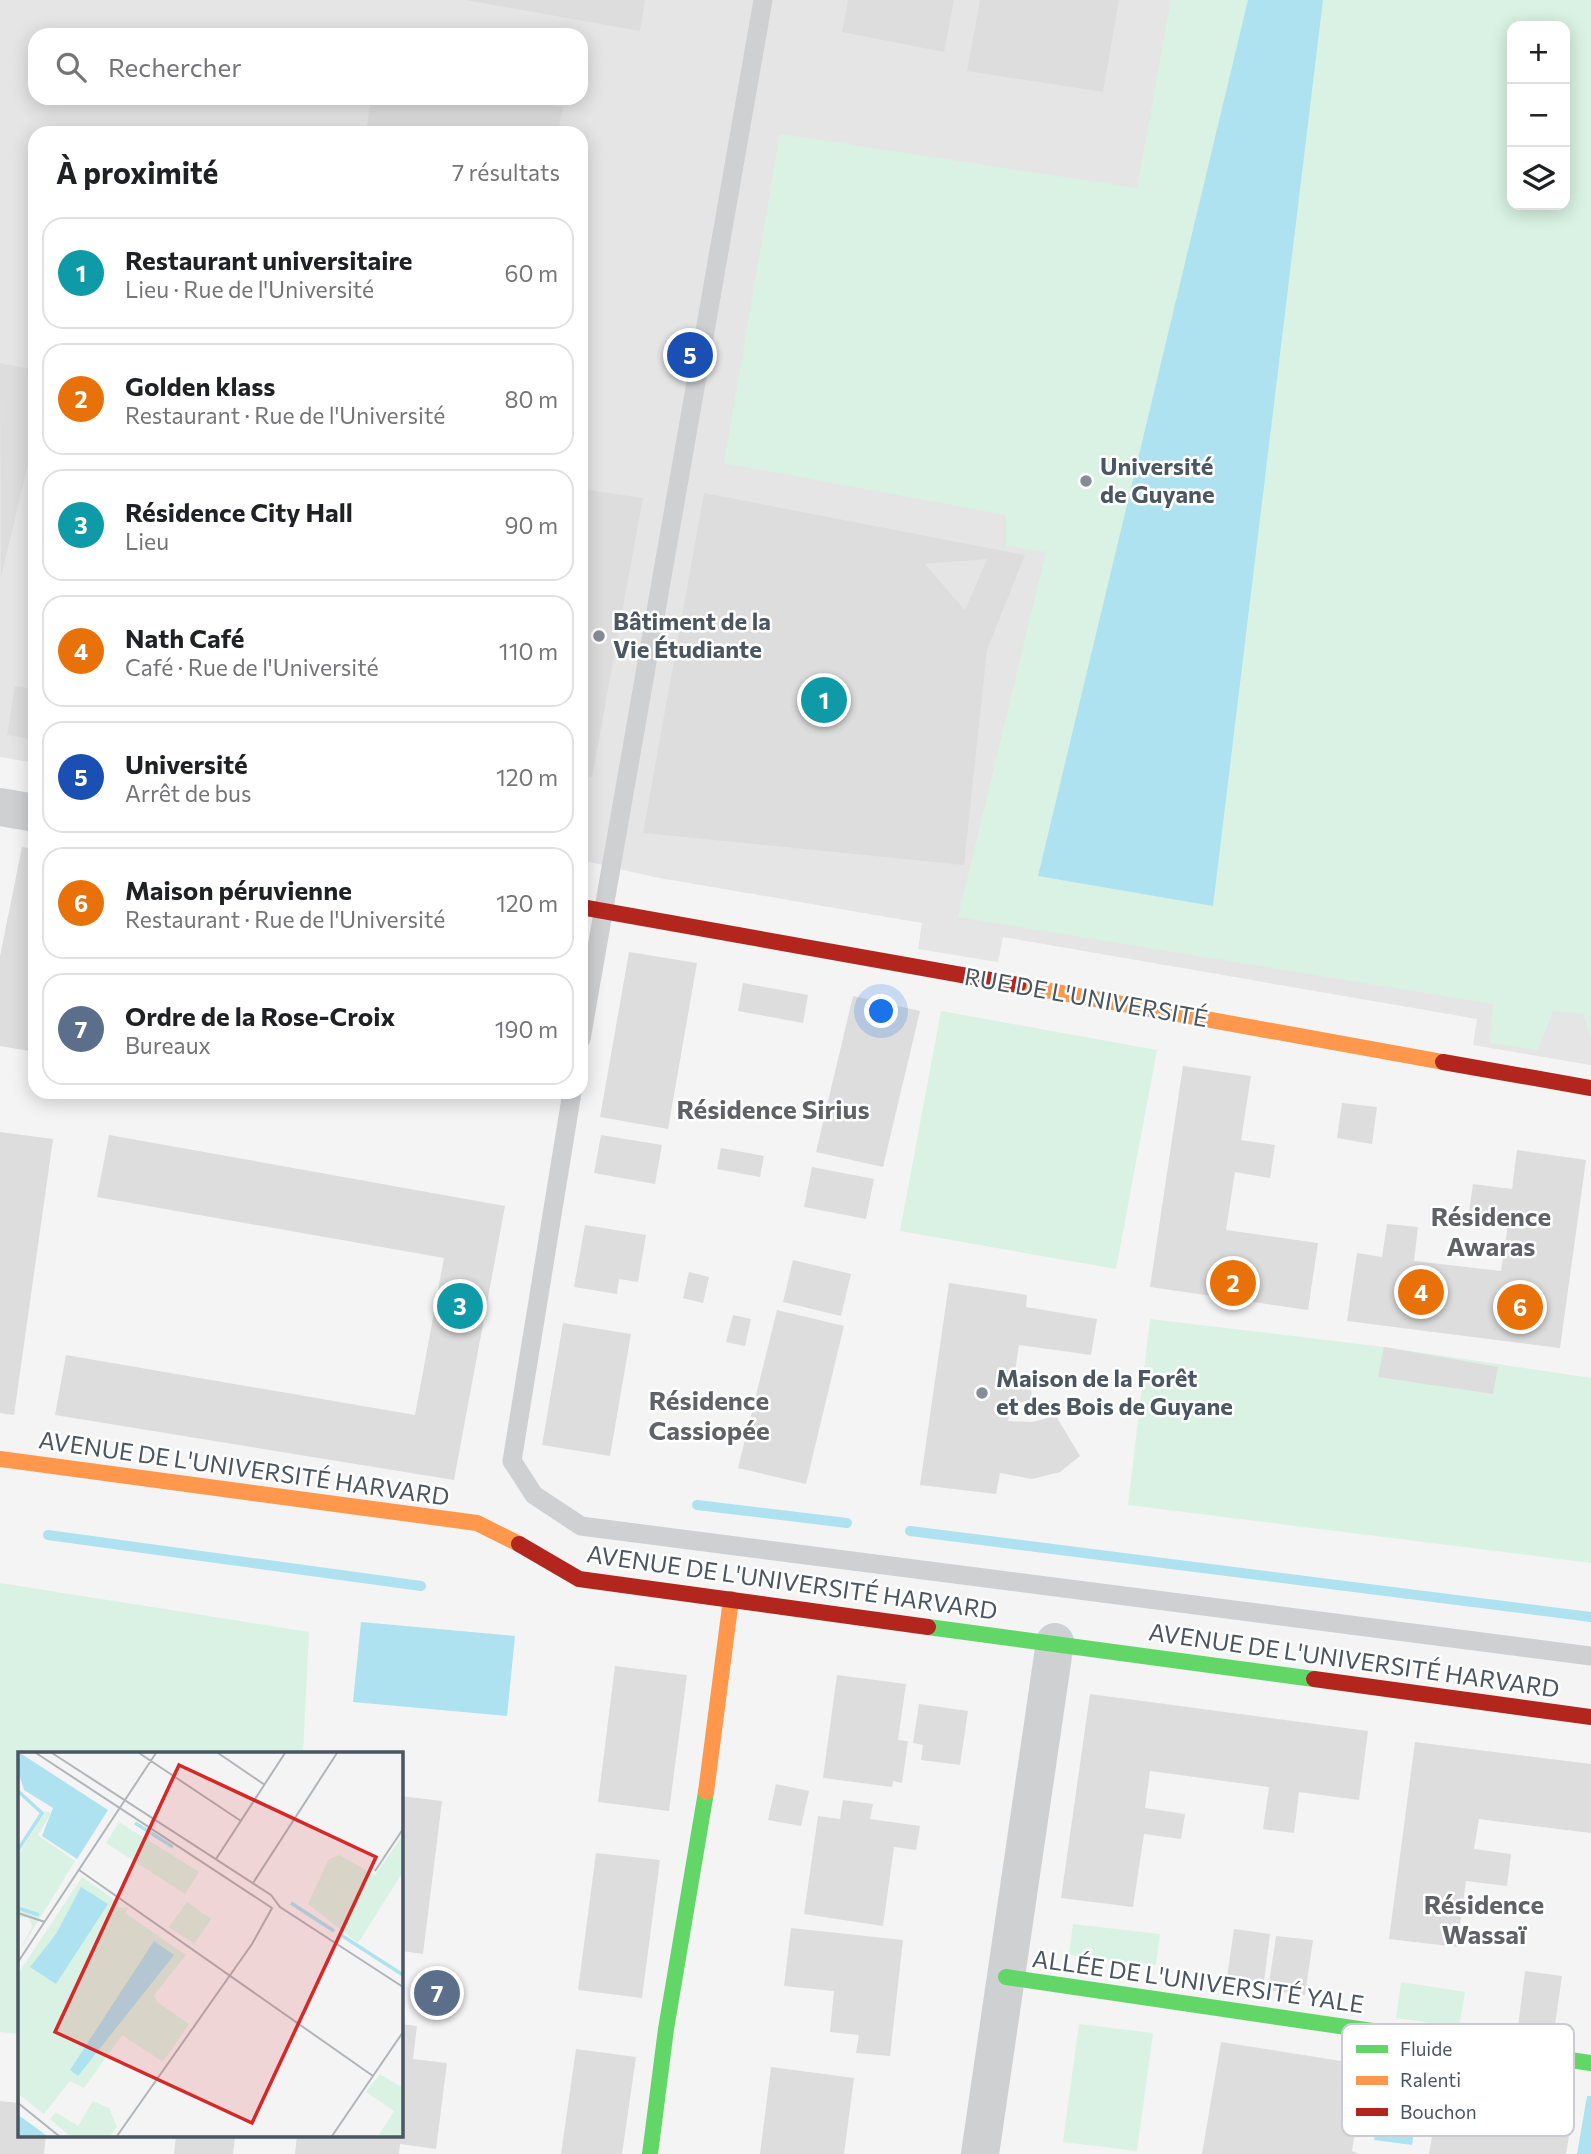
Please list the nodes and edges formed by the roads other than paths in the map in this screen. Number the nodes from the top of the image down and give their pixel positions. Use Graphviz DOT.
graph roads {
  1 [pos="763,0"];
  2 [pos="0,807"];
  3 [pos="28,812"];
  4 [pos="588,909"];
  5 [pos="603,912"];
  6 [pos="588,999"];
  7 [pos="1591,1088"];
  8 [pos="571,1099"];
  9 [pos="0,1459"];
  10 [pos="732,1599"];
  11 [pos="1055,1642"];
  12 [pos="1591,1656"];
  13 [pos="1591,1717"];
  14 [pos="1006,1977"];
  15 [pos="1342,2026"];
  16 [pos="650,2154"];
  17 [pos="980,2154"];
  1 -- 5 [label="lane"];
  2 -- 3 [label="street"];
  4 -- 5 [label="street, RUE DE L'UNIVERSITÉ"];
  5 -- 6 [label="lane"];
  5 -- 7 [label="street, RUE DE L'UNIVERSITÉ"];
  8 -- 12 [label="lane"];
  9 -- 10 [label="street, AVENUE DE L'UNIVERSITÉ HARVARD"];
  10 -- 11 [label="street, AVENUE DE L'UNIVERSITÉ HARVARD"];
  10 -- 16 [label="street"];
  11 -- 13 [label="street, AVENUE DE L'UNIVERSITÉ HARVARD"];
  11 -- 14 [label="street"];
  14 -- 15 [label="street, ALLÉE DE L'UNIVERSITÉ YALE"];
  14 -- 17 [label="street"];
}
